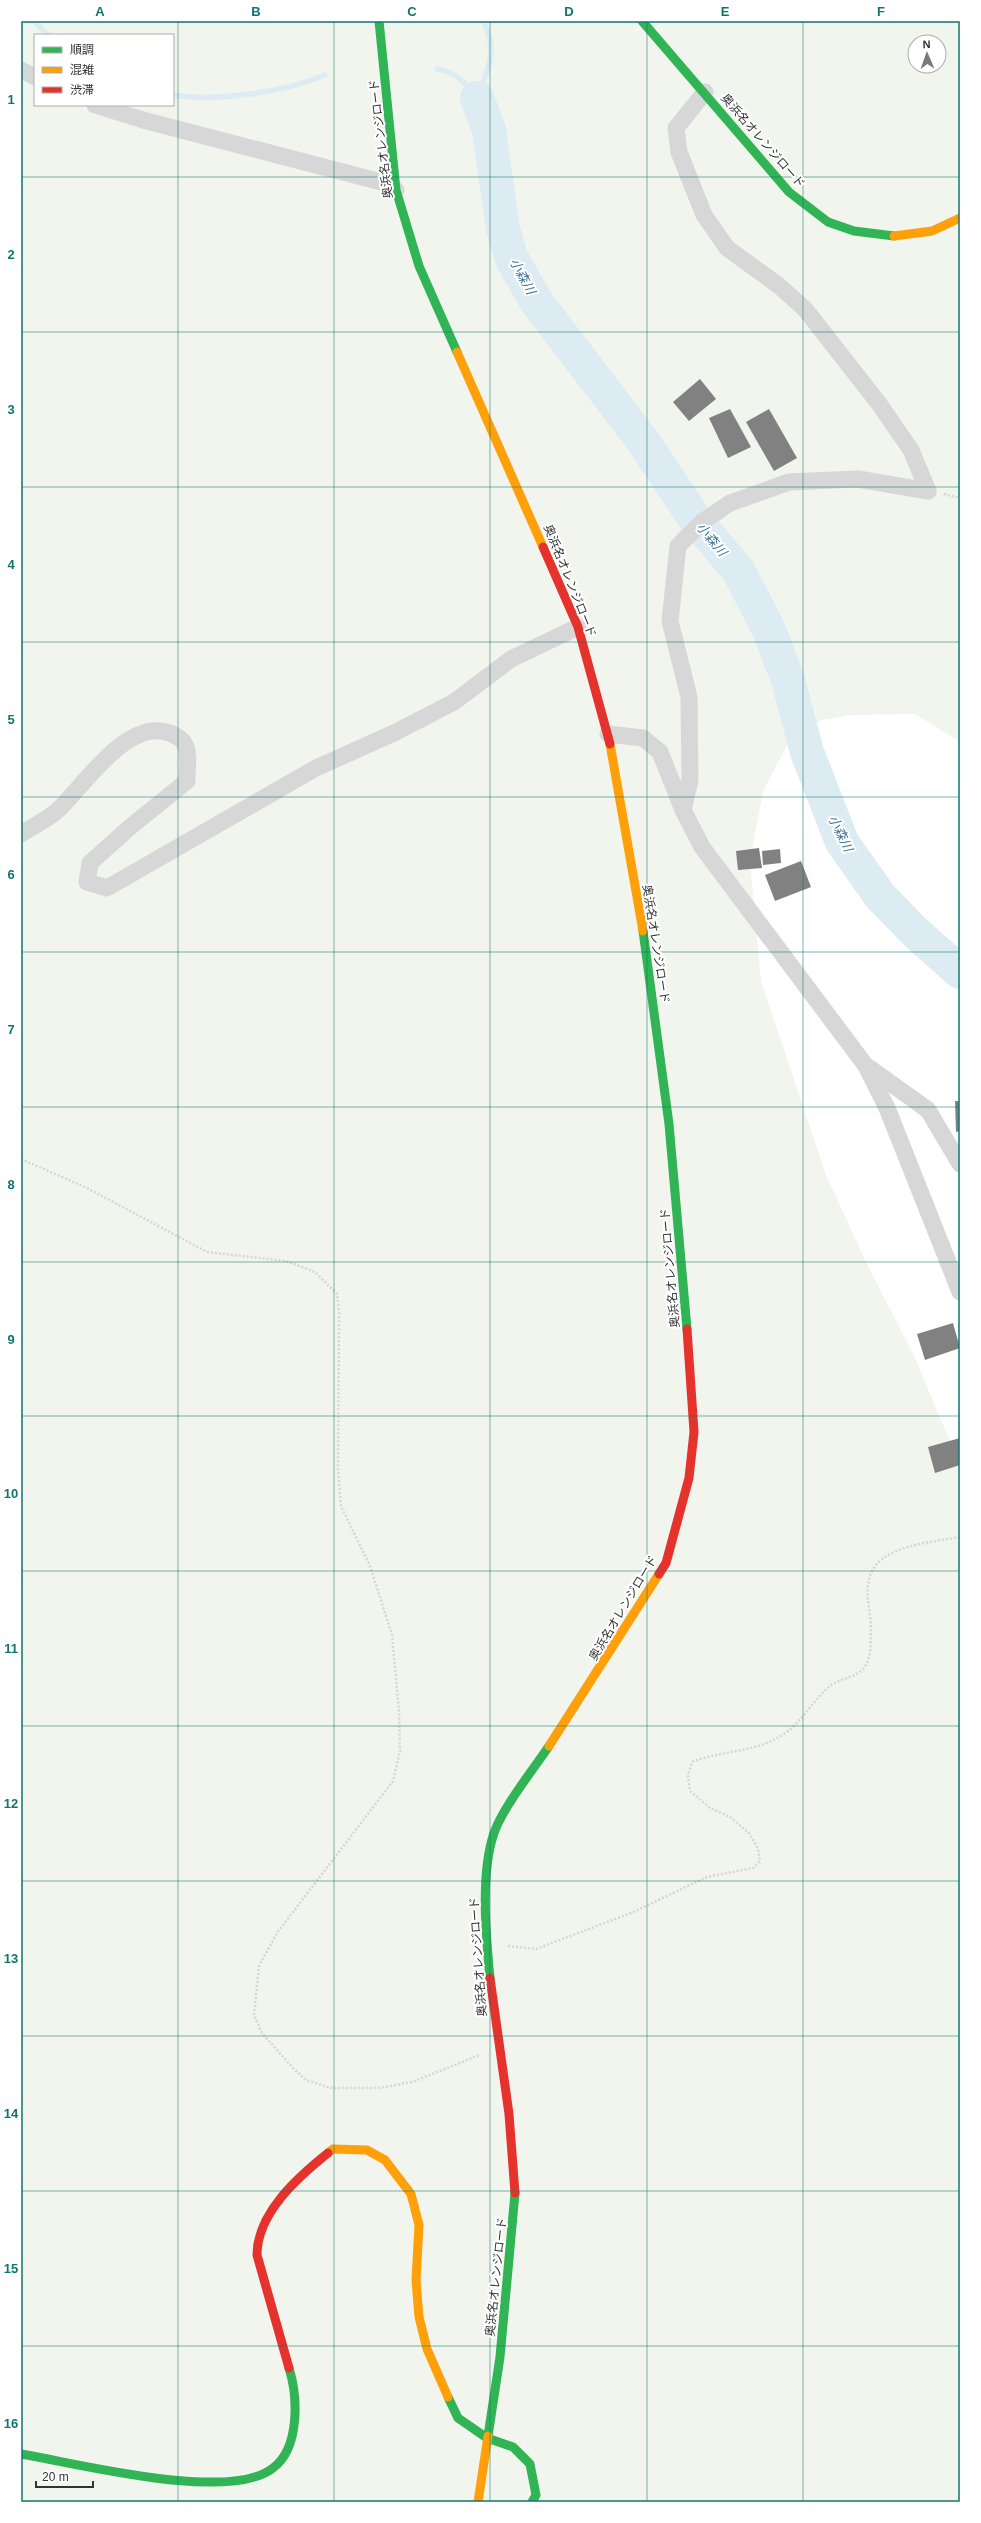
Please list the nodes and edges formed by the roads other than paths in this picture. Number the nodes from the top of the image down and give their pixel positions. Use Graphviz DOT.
graph roads {
  1 [pos="379,21"];
  2 [pos="642,21"];
  3 [pos="21,70"];
  4 [pos="34,76"];
  5 [pos="705,92"];
  6 [pos="97,106"];
  7 [pos="396,190"];
  8 [pos="960,218"];
  9 [pos="578,627"];
  10 [pos="608,734"];
  11 [pos="683,810"];
  12 [pos="21,834"];
  13 [pos="866,1066"];
  14 [pos="960,1164"];
  15 [pos="960,1292"];
  16 [pos="487,2438"];
  17 [pos="21,2454"];
  18 [pos="478,2502"];
  19 [pos="532,2502"];
  1 -- 7 [label="street, 奥浜名オレンジロード"];
  2 -- 5 [label="street, 奥浜名オレンジロード"];
  3 -- 4 [label="street"];
  5 -- 8 [label="street, 奥浜名オレンジロード"];
  5 -- 11 [label="street"];
  6 -- 7 [label="street"];
  7 -- 9 [label="street, 奥浜名オレンジロード"];
  9 -- 10 [label="street, 奥浜名オレンジロード"];
  9 -- 12 [label="street"];
  10 -- 11 [label="street"];
  10 -- 16 [label="street, 奥浜名オレンジロード"];
  11 -- 13 [label="street"];
  13 -- 14 [label="street"];
  13 -- 15 [label="street"];
  16 -- 17 [label="street"];
  16 -- 18 [label="street, 奥浜名オレンジロード"];
  16 -- 19 [label="street"];
}
